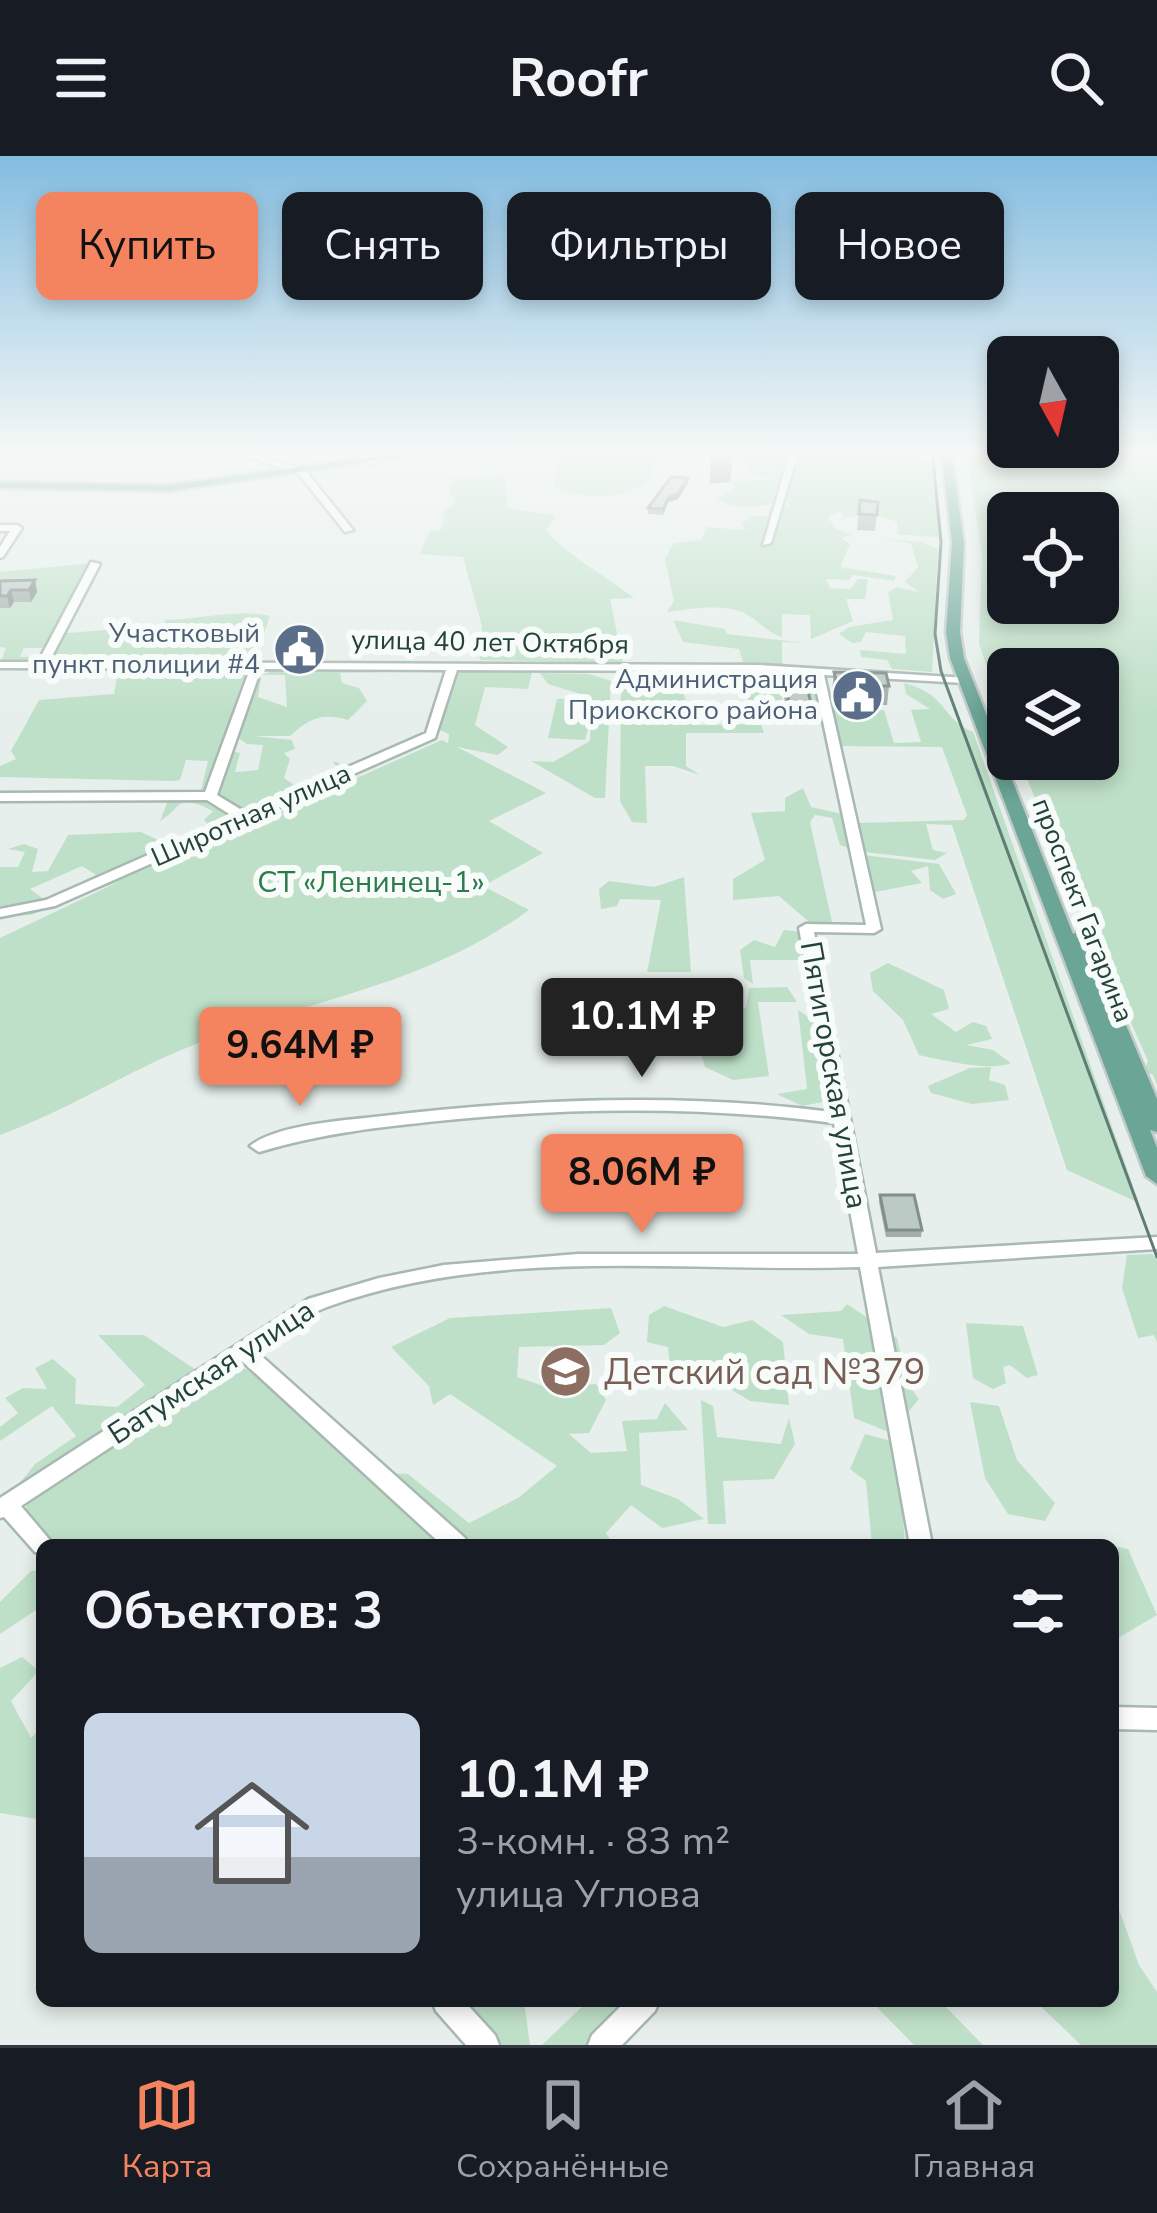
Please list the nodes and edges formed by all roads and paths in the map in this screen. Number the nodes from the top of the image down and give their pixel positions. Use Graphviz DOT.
graph roads {
  1 [pos="768,537"];
  2 [pos="957,537"];
  3 [pos="968,537"];
  4 [pos="766,542"];
  5 [pos="95,564"];
  6 [pos="453,664"];
  7 [pos="0,665"];
  8 [pos="42,665"];
  9 [pos="257,665"];
  10 [pos="818,672"];
  11 [pos="972,680"];
  12 [pos="987,712"];
  13 [pos="1017,780"];
  14 [pos="210,796"];
  15 [pos="0,797"];
  16 [pos="244,818"];
  17 [pos="0,913"];
  18 [pos="839,1118"];
  19 [pos="1157,1125"];
  20 [pos="259,1146"];
  21 [pos="1157,1176"];
  22 [pos="1157,1243"];
  23 [pos="867,1261"];
  24 [pos="243,1351"];
  25 [pos="4,1507"];
  26 [pos="37,1539"];
  27 [pos="450,1539"];
  28 [pos="920,1539"];
  29 [pos="1119,1718"];
  30 [pos="1157,1719"];
  31 [pos="451,2007"];
  32 [pos="639,2007"];
  33 [pos="485,2045"];
  34 [pos="602,2045"];
  1 -- 4 [label="street"];
  2 -- 11 [label="main road, проспект Гагарина"];
  3 -- 11 [label="main road, проспект Гагарина"];
  5 -- 8 [label="street"];
  6 -- 9 [label="street, улица 40 лет Октября"];
  6 -- 10 [label="street, улица 40 лет Октября"];
  6 -- 16 [label="street, Широтная улица"];
  7 -- 8 [label="street, улица 40 лет Октября"];
  8 -- 9 [label="street, улица 40 лет Октября"];
  9 -- 14 [label="street"];
  10 -- 11 [label="street, улица 40 лет Октября"];
  10 -- 18 [label="street, Пятигорская улица"];
  11 -- 12 [label="main road, проспект Гагарина"];
  11 -- 21 [label="main road, проспект Гагарина"];
  13 -- 19 [label="main road, проспект Гагарина"];
  14 -- 15 [label="street"];
  14 -- 16 [label="street"];
  16 -- 17 [label="street, Широтная улица"];
  18 -- 20 [label="street"];
  18 -- 23 [label="street, Пятигорская улица"];
  22 -- 23 [label="street, Батумская улица"];
  23 -- 24 [label="street, Батумская улица"];
  23 -- 28 [label="street, Пятигорская улица"];
  24 -- 25 [label="street, Батумская улица"];
  24 -- 27 [label="street"];
  25 -- 26 [label="street"];
  29 -- 30 [label="street"];
  31 -- 33 [label="street"];
  32 -- 34 [label="street"];
}
